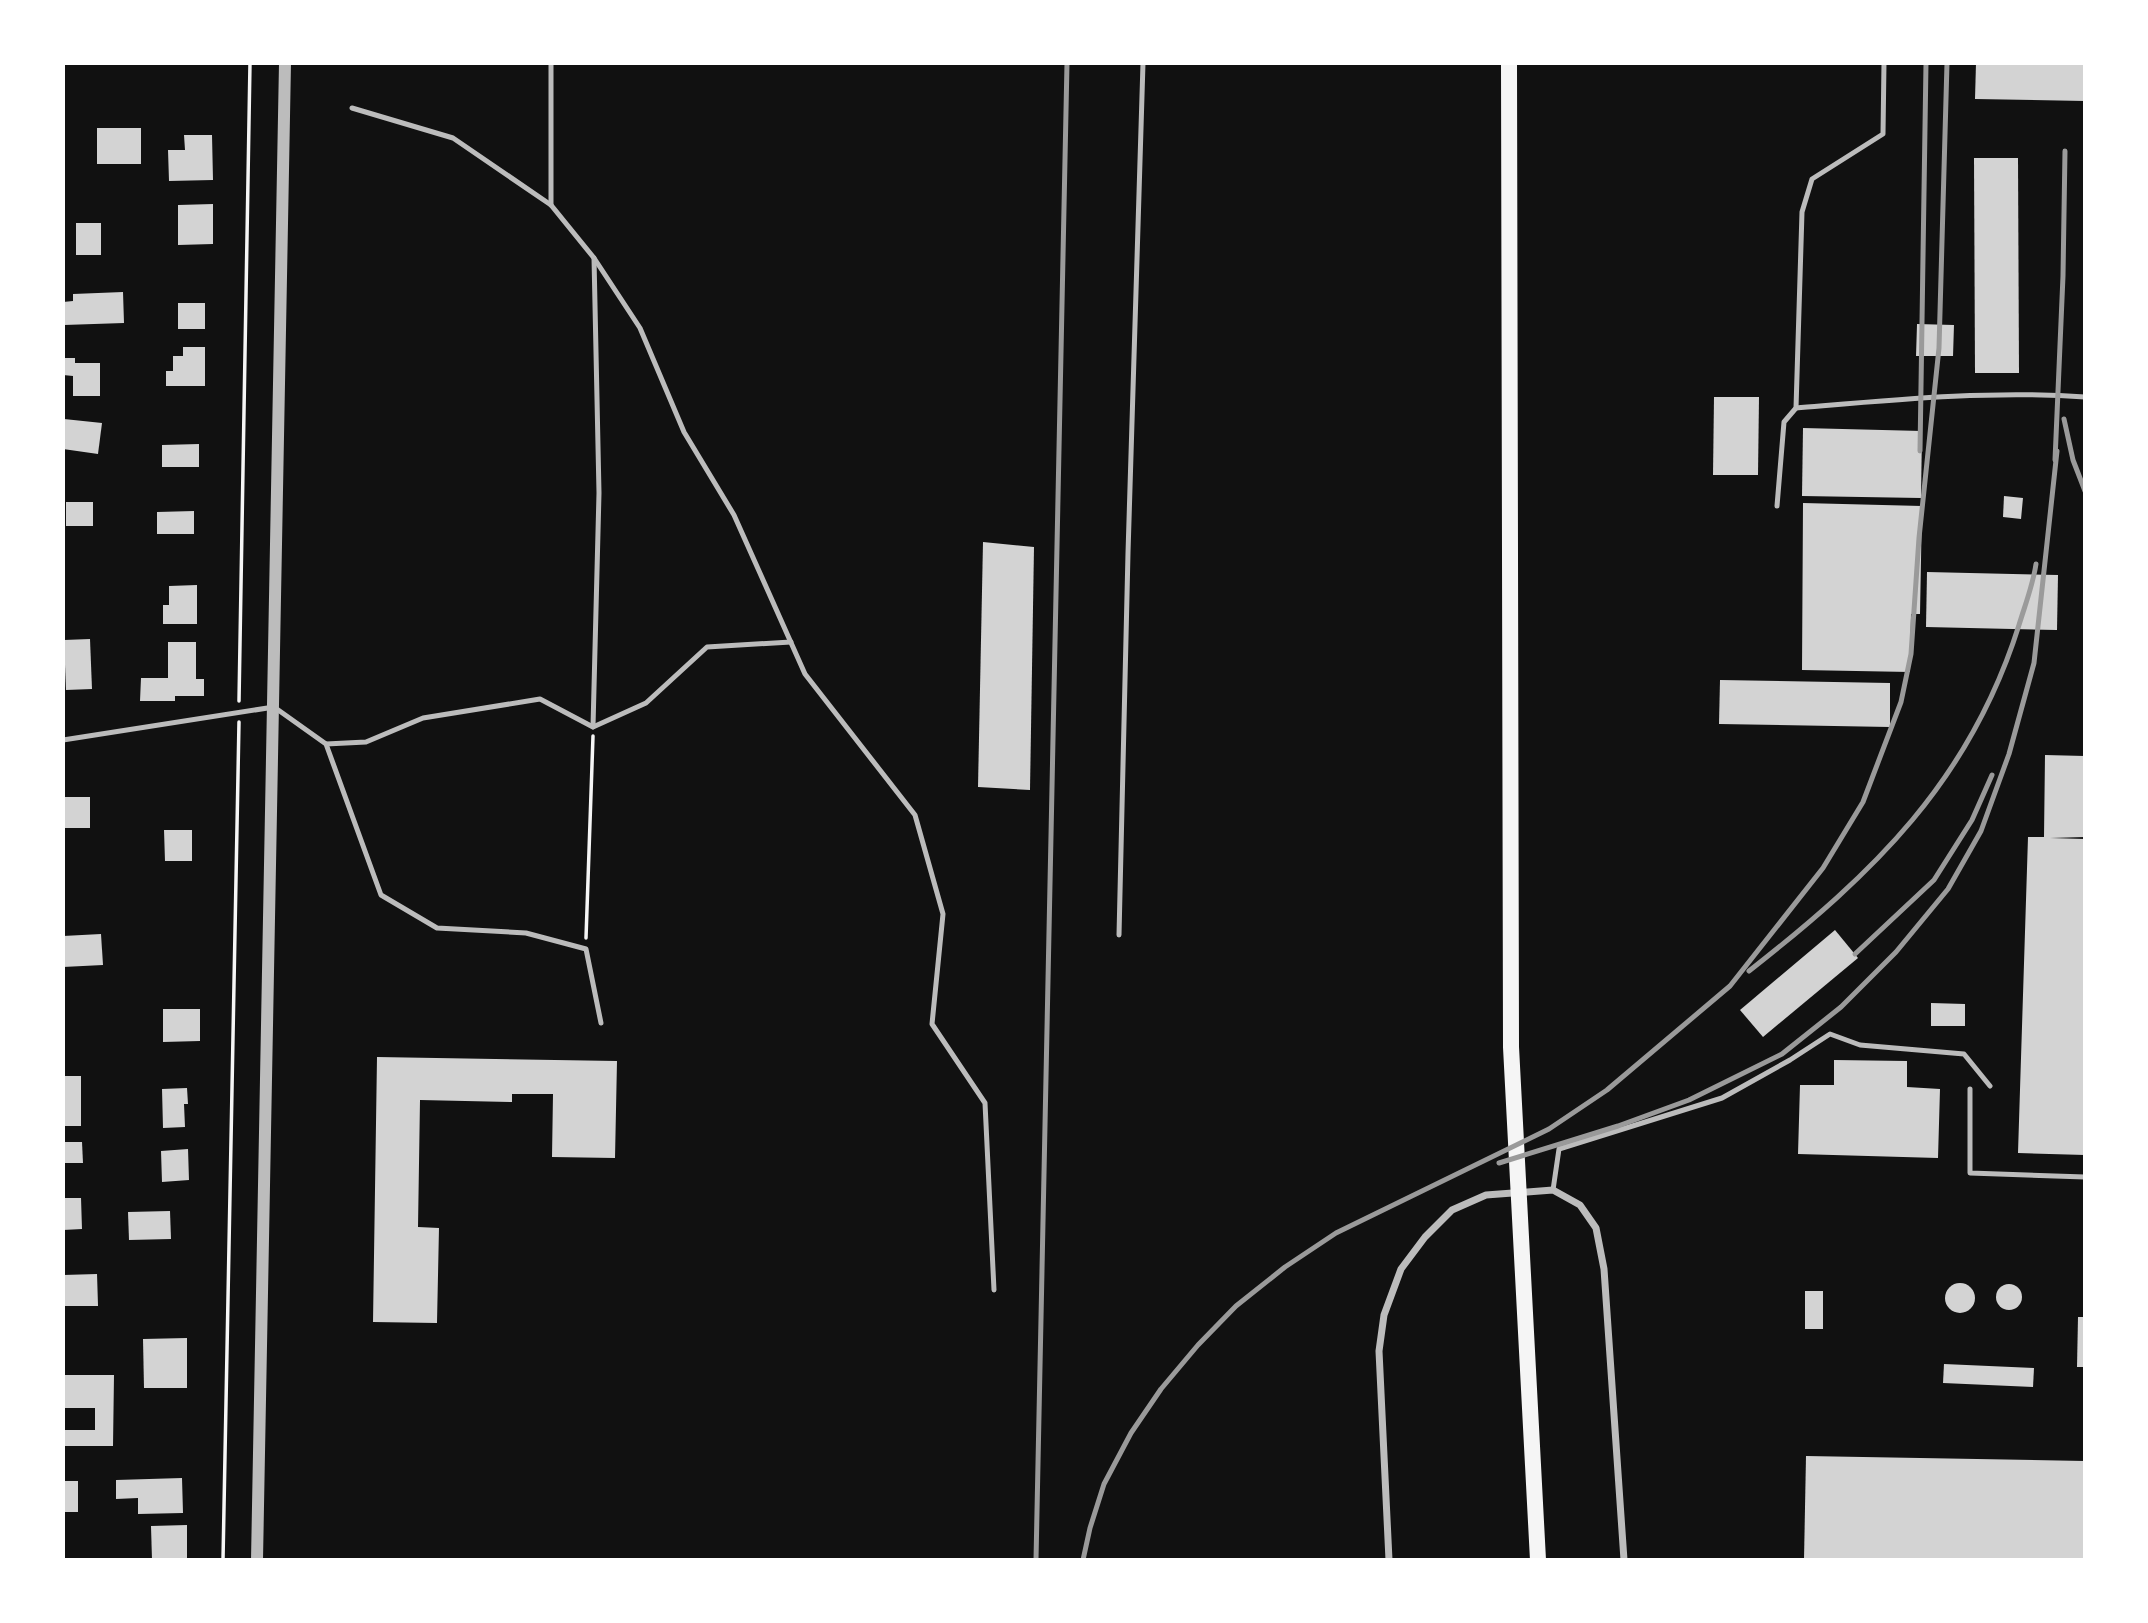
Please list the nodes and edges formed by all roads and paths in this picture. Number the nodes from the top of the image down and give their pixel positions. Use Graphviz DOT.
graph roads {
  1 [pos="250,63"];
  2 [pos="285,63"];
  3 [pos="551,63"];
  4 [pos="1143,63"];
  5 [pos="1509,63"];
  6 [pos="1884,63"];
  7 [pos="352,108"];
  8 [pos="551,205"];
  9 [pos="594,258"];
  10 [pos="2085,397"];
  11 [pos="1796,408"];
  12 [pos="1777,506"];
  13 [pos="791,642"];
  14 [pos="274,707"];
  15 [pos="239,712"];
  16 [pos="593,727"];
  17 [pos="63,740"];
  18 [pos="326,744"];
  19 [pos="1119,935"];
  20 [pos="586,949"];
  21 [pos="601,1023"];
  22 [pos="1990,1086"];
  23 [pos="1970,1090"];
  24 [pos="2085,1177"];
  25 [pos="1553,1190"];
  26 [pos="994,1290"];
  27 [pos="223,1560"];
  28 [pos="257,1560"];
  29 [pos="1389,1560"];
  30 [pos="1538,1560"];
  31 [pos="1624,1560"];
  1 -- 15 [label="path"];
  2 -- 14 [label="street"];
  3 -- 8 [label="lane"];
  4 -- 19 [label="lane"];
  5 -- 30 [label="main road"];
  6 -- 11 [label="lane"];
  7 -- 8 [label="lane"];
  8 -- 9 [label="lane"];
  9 -- 13 [label="lane"];
  9 -- 16 [label="lane"];
  10 -- 11 [label="lane"];
  11 -- 12 [label="lane"];
  13 -- 16 [label="lane"];
  13 -- 26 [label="lane"];
  14 -- 15 [label="lane"];
  14 -- 18 [label="lane"];
  14 -- 28 [label="street"];
  15 -- 17 [label="lane"];
  15 -- 27 [label="path"];
  16 -- 18 [label="lane"];
  16 -- 20 [label="path"];
  18 -- 20 [label="lane"];
  20 -- 21 [label="lane"];
  22 -- 25 [label="lane"];
  23 -- 24 [label="lane"];
  25 -- 29 [label="street"];
  25 -- 31 [label="street"];
}
